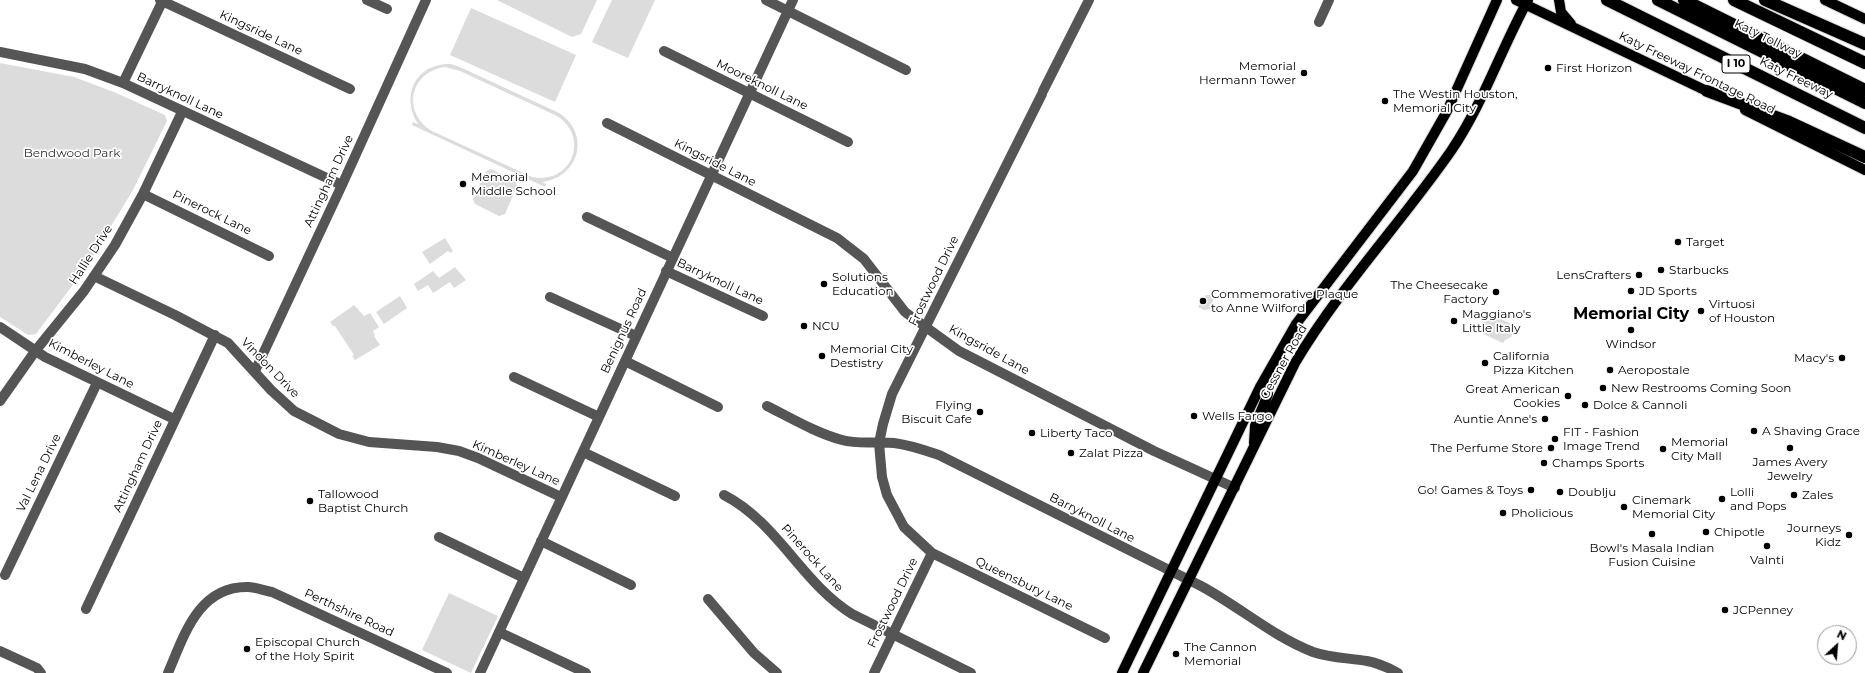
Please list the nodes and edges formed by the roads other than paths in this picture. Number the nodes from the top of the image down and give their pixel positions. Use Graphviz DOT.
graph roads {
  1 [pos="162,0"];
  2 [pos="367,0"];
  3 [pos="426,0"];
  4 [pos="766,0"];
  5 [pos="793,0"];
  6 [pos="1089,0"];
  7 [pos="1329,0"];
  8 [pos="1497,0"];
  9 [pos="1516,0"];
  10 [pos="1559,0"];
  11 [pos="1607,0"];
  12 [pos="1658,0"];
  13 [pos="1684,0"];
  14 [pos="1734,0"];
  15 [pos="1765,0"];
  16 [pos="1825,0"];
  17 [pos="1527,2"];
  18 [pos="387,9"];
  19 [pos="788,11"];
  20 [pos="1865,19"];
  21 [pos="1319,22"];
  22 [pos="1574,28"];
  23 [pos="1865,44"];
  24 [pos="664,50"];
  25 [pos="0,52"];
  26 [pos="1865,63"];
  27 [pos="906,70"];
  28 [pos="122,83"];
  29 [pos="350,89"];
  30 [pos="1865,90"];
  31 [pos="1707,91"];
  32 [pos="749,94"];
  33 [pos="1865,102"];
  34 [pos="182,112"];
  35 [pos="607,123"];
  36 [pos="1865,128"];
  37 [pos="848,142"];
  38 [pos="1865,157"];
  39 [pos="1865,170"];
  40 [pos="711,175"];
  41 [pos="342,185"];
  42 [pos="143,194"];
  43 [pos="587,217"];
  44 [pos="269,256"];
  45 [pos="673,258"];
  46 [pos="666,272"];
  47 [pos="94,276"];
  48 [pos="550,297"];
  49 [pos="763,316"];
  50 [pos="0,327"];
  51 [pos="926,328"];
  52 [pos="215,335"];
  53 [pos="636,336"];
  54 [pos="36,350"];
  55 [pos="625,361"];
  56 [pos="255,371"];
  57 [pos="514,377"];
  58 [pos="97,383"];
  59 [pos="1260,387"];
  60 [pos="0,401"];
  61 [pos="767,406"];
  62 [pos="718,407"];
  63 [pos="599,417"];
  64 [pos="174,420"];
  65 [pos="879,443"];
  66 [pos="437,447"];
  67 [pos="1254,449"];
  68 [pos="583,452"];
  69 [pos="1216,480"];
  70 [pos="1235,488"];
  71 [pos="724,495"];
  72 [pos="675,496"];
  73 [pos="561,497"];
  74 [pos="439,537"];
  75 [pos="541,542"];
  76 [pos="932,553"];
  77 [pos="1171,572"];
  78 [pos="5,576"];
  79 [pos="524,578"];
  80 [pos="1188,580"];
  81 [pos="631,585"];
  82 [pos="708,599"];
  83 [pos="86,609"];
  84 [pos="499,632"];
  85 [pos="892,634"];
  86 [pos="1105,638"];
  87 [pos="0,651"];
  88 [pos="1382,669"];
  89 [pos="41,673"];
  90 [pos="168,673"];
  91 [pos="447,673"];
  92 [pos="480,673"];
  93 [pos="586,673"];
  94 [pos="777,673"];
  95 [pos="874,673"];
  96 [pos="971,673"];
  97 [pos="1122,673"];
  98 [pos="1143,673"];
  99 [pos="1398,673"];
  1 -- 28 [label="street"];
  1 -- 29 [label="street, Kingsride Lane"];
  2 -- 18 [label="street"];
  3 -- 41 [label="street, Attingham Drive"];
  4 -- 19 [label="street"];
  5 -- 19 [label="street, Benignus Road"];
  6 -- 51 [label="street, Frostwood Drive"];
  7 -- 21 [label="street"];
  8 -- 59 [label="main road, Gessner Road"];
  9 -- 17 [label="main road, Katy Freeway Frontage Road"];
  10 -- 22 [label="main road"];
  11 -- 36 [label="highway, Katy Freeway / I 10"];
  12 -- 33 [label="highway, Katy Tollway"];
  13 -- 30 [label="highway, Katy Tollway"];
  14 -- 26 [label="highway"];
  15 -- 23 [label="highway"];
  16 -- 20 [label="main road"];
  17 -- 22 [label="main road, Katy Freeway Frontage Road"];
  17 -- 67 [label="main road, Gessner Road"];
  19 -- 27 [label="street"];
  19 -- 32 [label="street, Benignus Road"];
  22 -- 31 [label="main road, Katy Freeway Frontage Road"];
  24 -- 32 [label="street, Mooreknoll Lane"];
  25 -- 28 [label="street, Barryknoll Lane"];
  28 -- 34 [label="street, Barryknoll Lane"];
  31 -- 38 [label="highway"];
  31 -- 39 [label="main road, Katy Freeway Frontage Road"];
  32 -- 37 [label="street, Mooreknoll Lane"];
  32 -- 40 [label="street, Benignus Road"];
  34 -- 41 [label="street, Barryknoll Lane"];
  34 -- 42 [label="street, Hallie Drive"];
  35 -- 40 [label="street, Kingsride Lane"];
  40 -- 45 [label="street, Benignus Road"];
  40 -- 51 [label="street, Kingsride Lane"];
  41 -- 56 [label="street, Attingham Drive"];
  42 -- 44 [label="street, Pinerock Lane"];
  42 -- 47 [label="street, Hallie Drive"];
  43 -- 45 [label="street, Barryknoll Lane"];
  45 -- 46 [label="street, Benignus Road"];
  46 -- 49 [label="street, Barryknoll Lane"];
  46 -- 53 [label="street, Benignus Road"];
  47 -- 52 [label="street, Vindon Drive"];
  47 -- 54 [label="street, Hallie Drive"];
  48 -- 53 [label="street"];
  50 -- 54 [label="street, Kimberley Lane"];
  51 -- 65 [label="street, Frostwood Drive"];
  51 -- 69 [label="street, Kingsride Lane"];
  52 -- 56 [label="street, Vindon Drive"];
  52 -- 64 [label="street, Attingham Drive"];
  53 -- 55 [label="street, Benignus Road"];
  54 -- 58 [label="street, Kimberley Lane"];
  54 -- 60 [label="street, Hallie Drive"];
  55 -- 62 [label="street"];
  55 -- 63 [label="street, Benignus Road"];
  56 -- 66 [label="street, Vindon Drive"];
  57 -- 63 [label="street"];
  58 -- 64 [label="street, Kimberley Lane"];
  58 -- 78 [label="street, Val Lena Drive"];
  59 -- 67 [label="main road"];
  59 -- 69 [label="main road, Gessner Road"];
  61 -- 65 [label="street, Barryknoll Lane"];
  63 -- 68 [label="street, Benignus Road"];
  64 -- 83 [label="street, Attingham Drive"];
  65 -- 76 [label="street, Frostwood Drive"];
  65 -- 77 [label="street, Barryknoll Lane"];
  66 -- 73 [label="street, Kimberley Lane"];
  67 -- 70 [label="main road, Gessner Road"];
  68 -- 72 [label="street"];
  68 -- 73 [label="street, Benignus Road"];
  69 -- 70 [label="street, Kingsride Lane"];
  69 -- 77 [label="main road, Gessner Road"];
  70 -- 80 [label="main road, Gessner Road"];
  71 -- 85 [label="street, Pinerock Lane"];
  73 -- 75 [label="street, Benignus Road"];
  74 -- 79 [label="street"];
  75 -- 79 [label="street, Benignus Road"];
  75 -- 81 [label="street"];
  76 -- 85 [label="street, Frostwood Drive"];
  76 -- 86 [label="street, Queensbury Lane"];
  77 -- 80 [label="street, Barryknoll Lane"];
  77 -- 97 [label="main road, Gessner Road"];
  79 -- 84 [label="street, Benignus Road"];
  80 -- 88 [label="street, Barryknoll Lane"];
  80 -- 98 [label="main road, Gessner Road"];
  82 -- 94 [label="street"];
  84 -- 92 [label="street, Benignus Road"];
  84 -- 93 [label="street"];
  85 -- 95 [label="street, Frostwood Drive"];
  85 -- 96 [label="street, Pinerock Lane"];
  87 -- 89 [label="street"];
  88 -- 99 [label="street, Barryknoll Lane"];
  90 -- 91 [label="street, Perthshire Road"];
}
